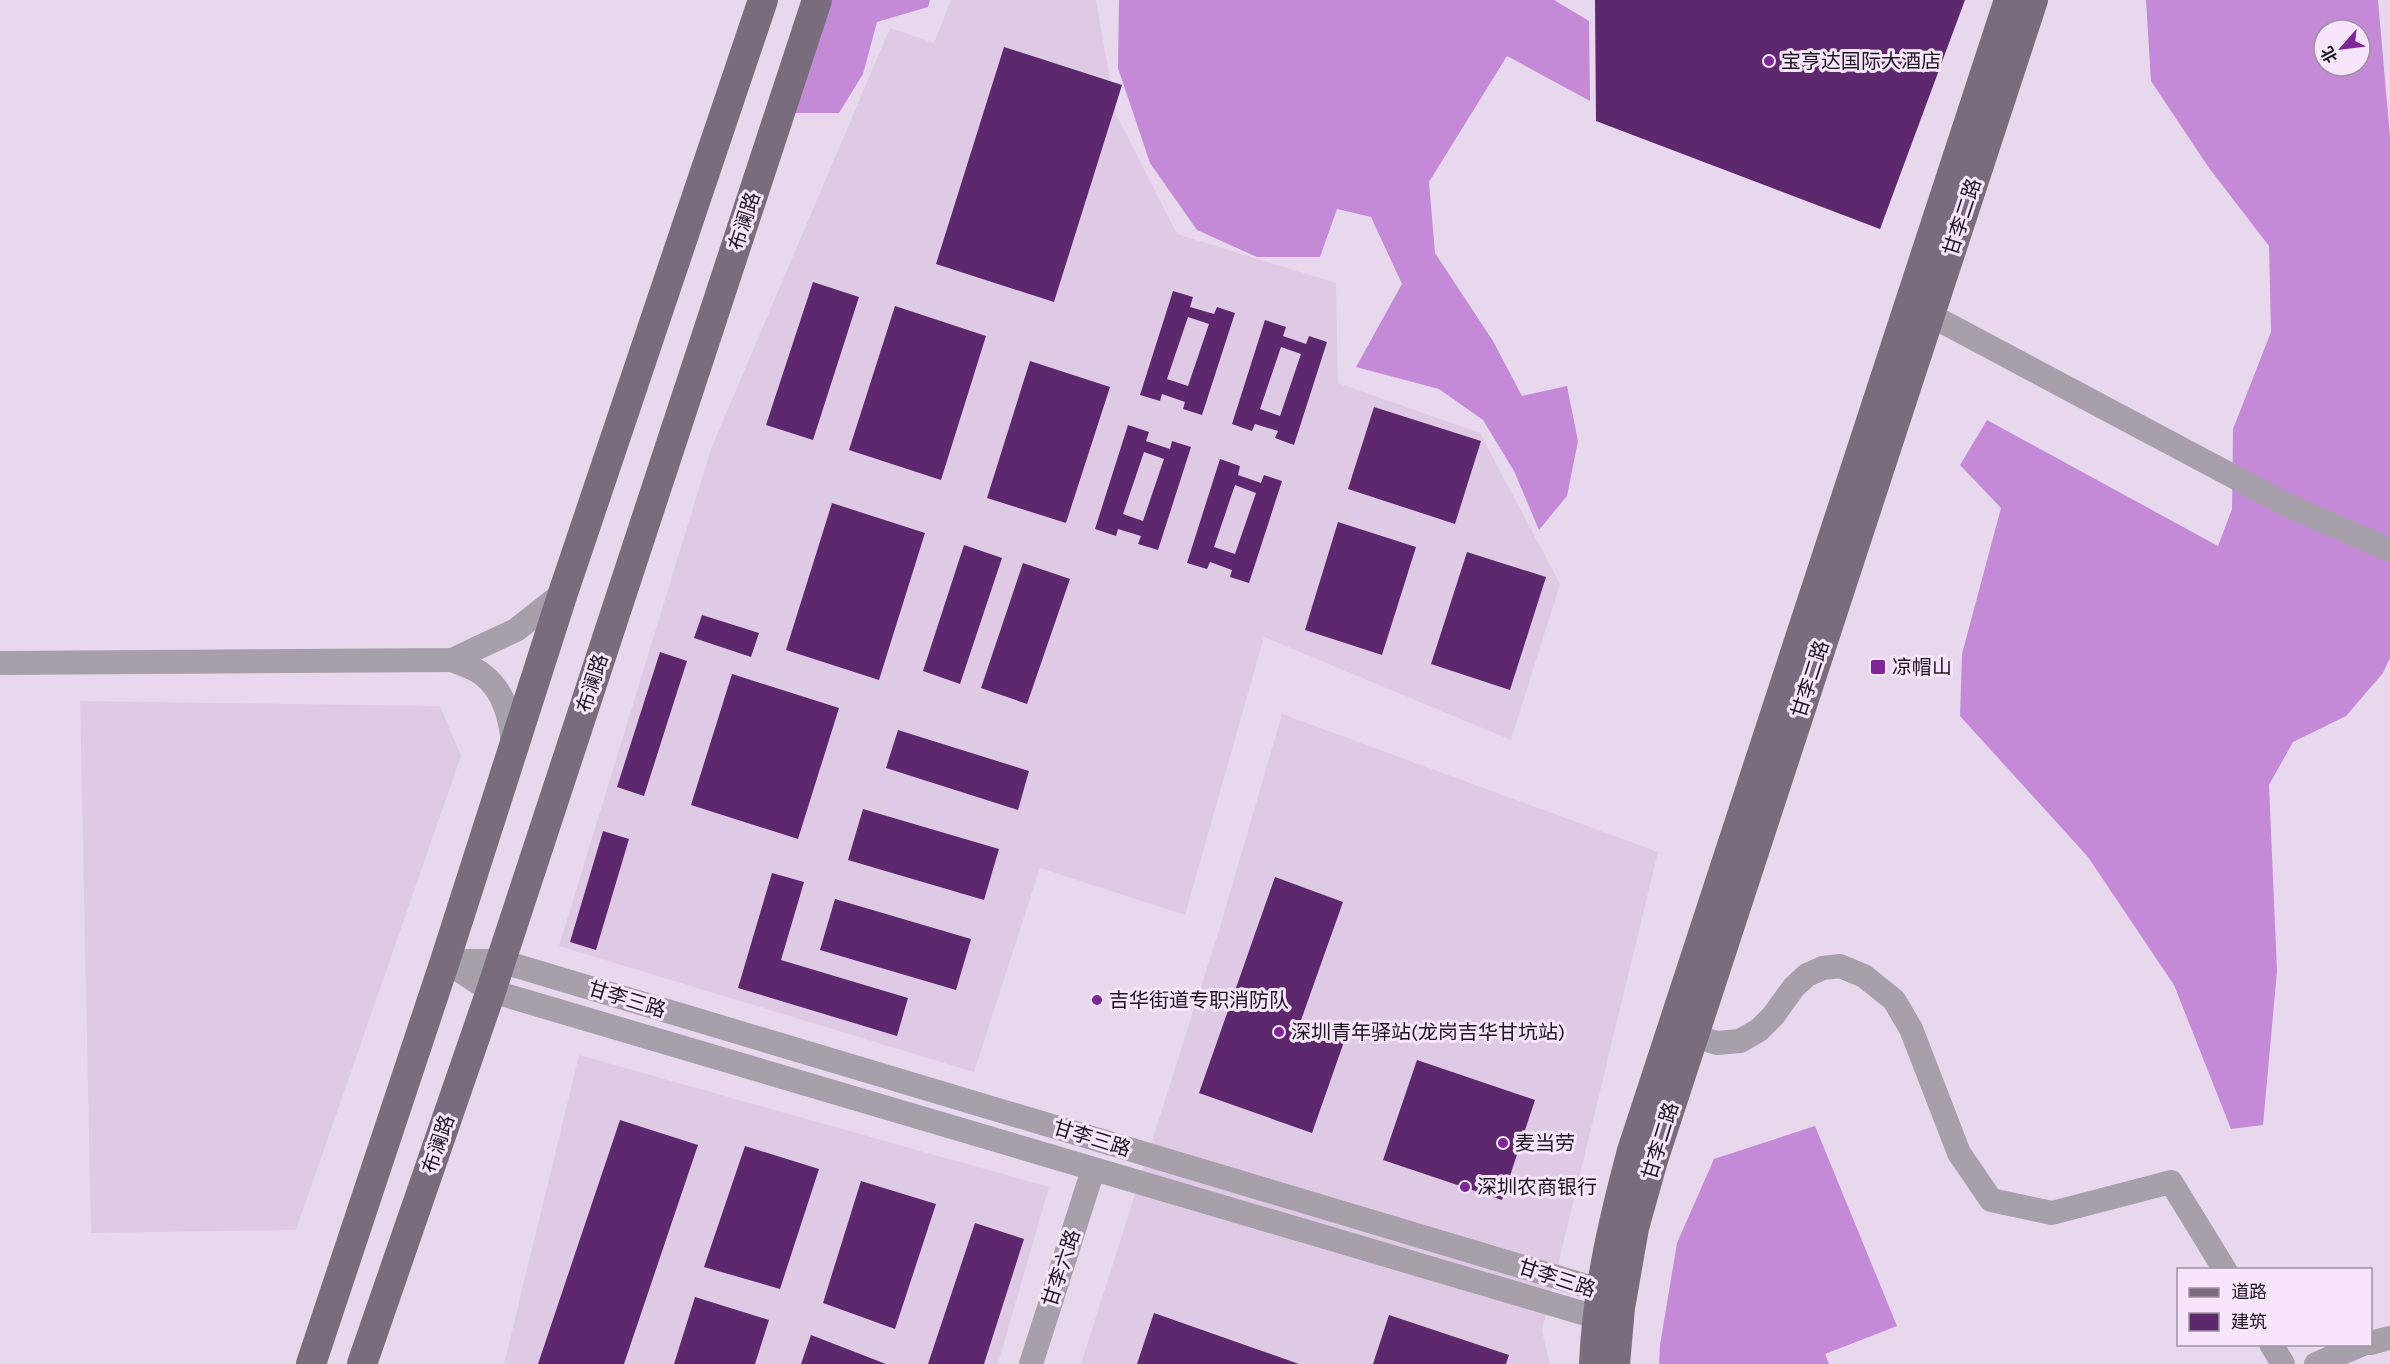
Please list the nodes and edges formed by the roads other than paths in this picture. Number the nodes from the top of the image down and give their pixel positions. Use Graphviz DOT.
graph roads {
  1 [pos="763,0"];
  2 [pos="817,0"];
  3 [pos="2009,0"];
  4 [pos="2033,0"];
  5 [pos="1930,315"];
  6 [pos="2390,550"];
  7 [pos="563,593"];
  8 [pos="452,660"];
  9 [pos="0,663"];
  10 [pos="514,748"];
  11 [pos="445,961"];
  12 [pos="500,961"];
  13 [pos="491,991"];
  14 [pos="1693,1036"];
  15 [pos="1092,1173"];
  16 [pos="2224,1268"];
  17 [pos="1605,1305"];
  18 [pos="2390,1338"];
  19 [pos="2372,1342"];
  20 [pos="2272,1346"];
  21 [pos="2358,1346"];
  22 [pos="311,1364"];
  23 [pos="362,1364"];
  24 [pos="1031,1364"];
  25 [pos="1594,1364"];
  26 [pos="1615,1364"];
  27 [pos="2283,1364"];
  28 [pos="2316,1364"];
  1 -- 7 [label="main road"];
  2 -- 12 [label="main road, 布澜路"];
  3 -- 17 [label="main road, 甘李二路"];
  4 -- 5 [label="main road, 甘李二路"];
  5 -- 6 [label="street"];
  5 -- 14 [label="main road, 甘李二路"];
  7 -- 8 [label="street"];
  7 -- 10 [label="main road"];
  8 -- 9 [label="street"];
  8 -- 10 [label="street"];
  10 -- 11 [label="main road"];
  11 -- 12 [label="street, 甘李三路"];
  11 -- 13 [label="street, 甘李三路"];
  11 -- 22 [label="main road"];
  12 -- 13 [label="main road, 布澜路"];
  12 -- 17 [label="street, 甘李三路"];
  13 -- 17 [label="street, 甘李三路"];
  13 -- 23 [label="main road, 布澜路"];
  14 -- 16 [label="street"];
  14 -- 17 [label="main road, 甘李二路"];
  15 -- 24 [label="street, 甘李六路"];
  17 -- 25 [label="main road, 甘李二路"];
  17 -- 26 [label="main road, 甘李二路"];
  18 -- 19 [label="street"];
  20 -- 27 [label="street"];
  21 -- 28 [label="street"];
}
